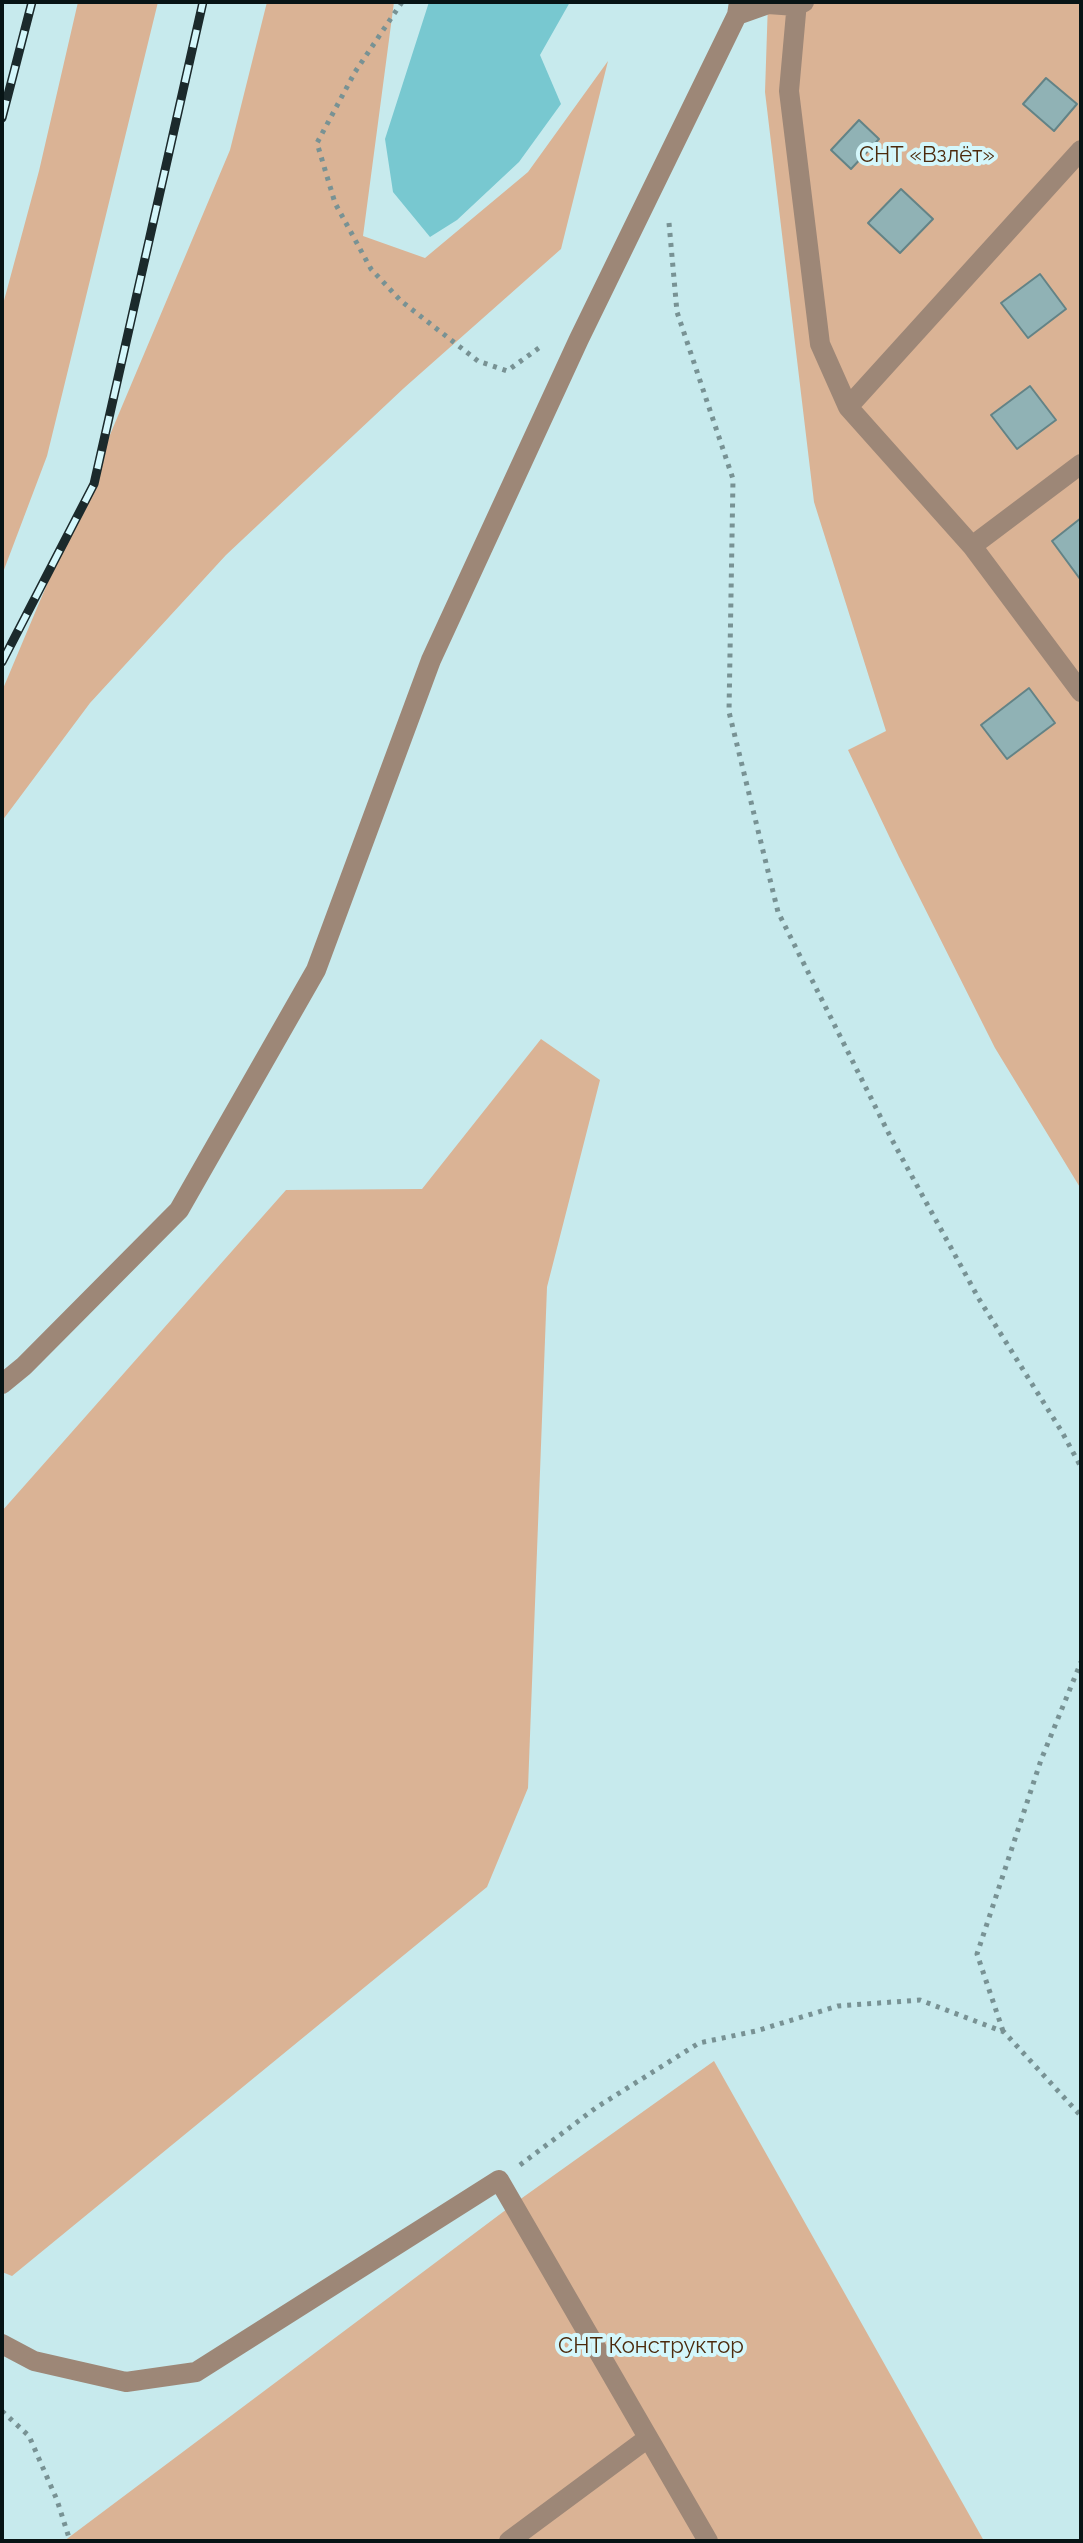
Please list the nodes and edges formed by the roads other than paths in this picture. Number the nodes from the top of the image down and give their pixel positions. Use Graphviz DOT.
graph roads {
  1 [pos="799,3"];
  2 [pos="738,9"];
  3 [pos="1081,150"];
  4 [pos="848,407"];
  5 [pos="1081,464"];
  6 [pos="972,546"];
  7 [pos="1081,692"];
  8 [pos="2,1384"];
  9 [pos="2,2344"];
  10 [pos="648,2438"];
  11 [pos="509,2541"];
  12 [pos="708,2541"];
  1 -- 2 [label="street"];
  1 -- 4 [label="street"];
  2 -- 8 [label="street"];
  3 -- 4 [label="street"];
  4 -- 6 [label="street"];
  5 -- 6 [label="street"];
  6 -- 7 [label="street"];
  9 -- 10 [label="street"];
  10 -- 11 [label="street"];
  10 -- 12 [label="street"];
}
